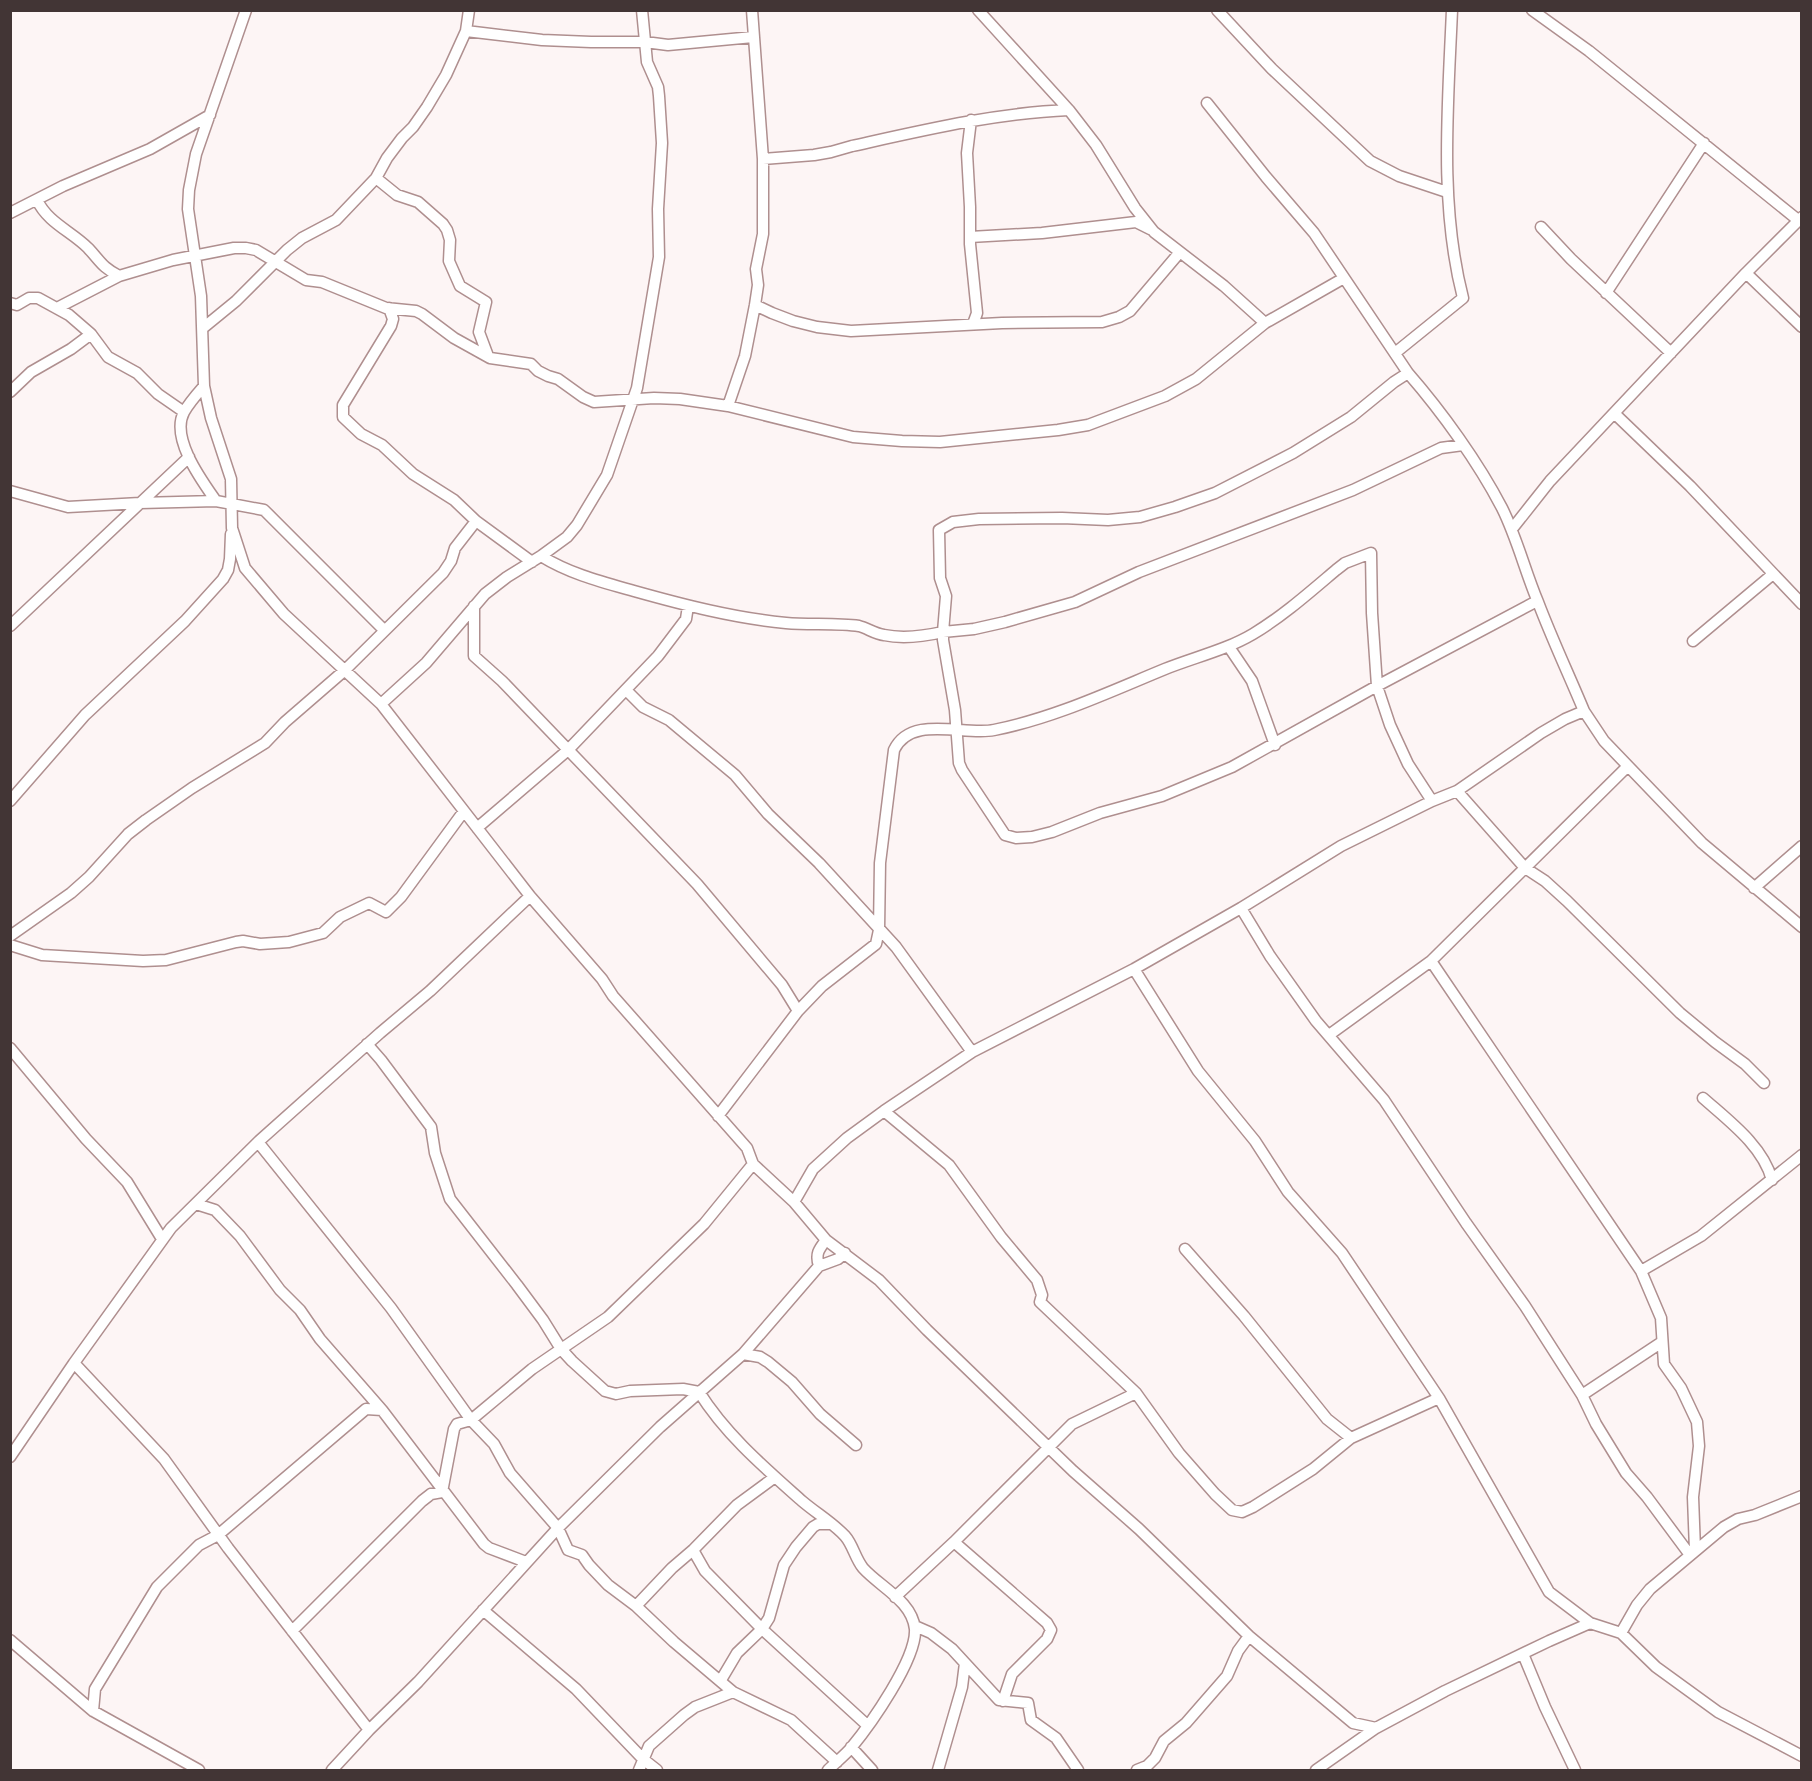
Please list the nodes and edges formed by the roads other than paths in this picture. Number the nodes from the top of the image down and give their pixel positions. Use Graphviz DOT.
graph roads {
  1 [pos="246,10"];
  2 [pos="470,10"];
  3 [pos="642,10"];
  4 [pos="752,10"];
  5 [pos="978,10"];
  6 [pos="1452,10"];
  7 [pos="1532,10"];
  8 [pos="1219,11"];
  9 [pos="466,31"];
  10 [pos="753,37"];
  11 [pos="645,42"];
  12 [pos="1207,103"];
  13 [pos="1069,110"];
  14 [pos="210,115"];
  15 [pos="971,120"];
  16 [pos="1704,143"];
  17 [pos="763,159"];
  18 [pos="376,178"];
  19 [pos="1447,192"];
  20 [pos="37,200"];
  21 [pos="10,213"];
  22 [pos="1800,218"];
  23 [pos="1541,227"];
  24 [pos="1154,232"];
  25 [pos="970,237"];
  26 [pos="1180,252"];
  27 [pos="195,257"];
  28 [pos="274,261"];
  29 [pos="1746,273"];
  30 [pos="119,276"];
  31 [pos="1344,278"];
  32 [pos="1606,292"];
  33 [pos="10,303"];
  34 [pos="755,305"];
  35 [pos="57,308"];
  36 [pos="390,308"];
  37 [pos="1265,323"];
  38 [pos="973,324"];
  39 [pos="1802,327"];
  40 [pos="203,328"];
  41 [pos="91,334"];
  42 [pos="1395,353"];
  43 [pos="1671,353"];
  44 [pos="488,357"];
  45 [pos="1408,373"];
  46 [pos="204,386"];
  47 [pos="10,392"];
  48 [pos="631,401"];
  49 [pos="728,406"];
  50 [pos="184,412"];
  51 [pos="1614,413"];
  52 [pos="1463,445"];
  53 [pos="189,457"];
  54 [pos="10,491"];
  55 [pos="216,501"];
  56 [pos="140,502"];
  57 [pos="231,503"];
  58 [pos="476,521"];
  59 [pos="232,528"];
  60 [pos="1512,529"];
  61 [pos="536,559"];
  62 [pos="1773,574"];
  63 [pos="1537,601"];
  64 [pos="1802,604"];
  65 [pos="474,606"];
  66 [pos="688,606"];
  67 [pos="10,626"];
  68 [pos="384,630"];
  69 [pos="943,632"];
  70 [pos="1693,641"];
  71 [pos="1229,647"];
  72 [pos="345,670"];
  73 [pos="1377,686"];
  74 [pos="626,690"];
  75 [pos="381,704"];
  76 [pos="1584,711"];
  77 [pos="956,729"];
  78 [pos="1275,745"];
  79 [pos="568,750"];
  80 [pos="1628,766"];
  81 [pos="1457,791"];
  82 [pos="10,801"];
  83 [pos="1432,801"];
  84 [pos="464,811"];
  85 [pos="477,828"];
  86 [pos="1802,846"];
  87 [pos="1525,868"];
  88 [pos="1754,888"];
  89 [pos="530,896"];
  90 [pos="1242,908"];
  91 [pos="1802,927"];
  92 [pos="879,930"];
  93 [pos="10,936"];
  94 [pos="10,945"];
  95 [pos="1431,961"];
  96 [pos="1134,969"];
  97 [pos="798,1011"];
  98 [pos="1329,1035"];
  99 [pos="367,1044"];
  100 [pos="10,1048"];
  101 [pos="972,1052"];
  102 [pos="1764,1083"];
  103 [pos="1703,1098"];
  104 [pos="884,1111"];
  105 [pos="718,1116"];
  106 [pos="258,1142"];
  107 [pos="1802,1155"];
  108 [pos="753,1164"];
  109 [pos="1772,1180"];
  110 [pos="794,1202"];
  111 [pos="196,1204"];
  112 [pos="162,1239"];
  113 [pos="826,1240"];
  114 [pos="1185,1249"];
  115 [pos="845,1253"];
  116 [pos="819,1266"];
  117 [pos="1641,1271"];
  118 [pos="1662,1342"];
  119 [pos="561,1349"];
  120 [pos="743,1354"];
  121 [pos="74,1363"];
  122 [pos="699,1392"];
  123 [pos="1136,1393"];
  124 [pos="1582,1395"];
  125 [pos="1439,1398"];
  126 [pos="382,1410"];
  127 [pos="471,1420"];
  128 [pos="1351,1438"];
  129 [pos="856,1445"];
  130 [pos="1048,1446"];
  131 [pos="10,1457"];
  132 [pos="775,1477"];
  133 [pos="442,1491"];
  134 [pos="1802,1496"];
  135 [pos="830,1524"];
  136 [pos="558,1528"];
  137 [pos="218,1535"];
  138 [pos="954,1542"];
  139 [pos="693,1550"];
  140 [pos="1693,1553"];
  141 [pos="526,1562"];
  142 [pos="895,1596"];
  143 [pos="636,1606"];
  144 [pos="483,1610"];
  145 [pos="1590,1623"];
  146 [pos="915,1626"];
  147 [pos="762,1629"];
  148 [pos="292,1631"];
  149 [pos="1621,1633"];
  150 [pos="1249,1636"];
  151 [pos="10,1640"];
  152 [pos="1523,1654"];
  153 [pos="965,1663"];
  154 [pos="721,1680"];
  155 [pos="733,1692"];
  156 [pos="1003,1701"];
  157 [pos="93,1711"];
  158 [pos="867,1725"];
  159 [pos="1376,1728"];
  160 [pos="369,1730"];
  161 [pos="851,1747"];
  162 [pos="1802,1756"];
  163 [pos="643,1759"];
  164 [pos="837,1762"];
  165 [pos="199,1770"];
  166 [pos="332,1770"];
  167 [pos="639,1770"];
  168 [pos="657,1770"];
  169 [pos="828,1770"];
  170 [pos="872,1770"];
  171 [pos="938,1770"];
  172 [pos="1078,1770"];
  173 [pos="1137,1770"];
  174 [pos="1316,1770"];
  175 [pos="1575,1770"];
  1 -- 14 [label="street"];
  2 -- 9 [label="street"];
  3 -- 11 [label="street"];
  4 -- 10 [label="street"];
  5 -- 13 [label="street"];
  6 -- 19 [label="street"];
  7 -- 16 [label="street"];
  8 -- 19 [label="street"];
  9 -- 11 [label="street"];
  9 -- 18 [label="street"];
  10 -- 11 [label="street"];
  10 -- 17 [label="street"];
  11 -- 48 [label="street"];
  12 -- 31 [label="street"];
  13 -- 15 [label="street"];
  13 -- 24 [label="street"];
  14 -- 20 [label="street"];
  14 -- 27 [label="street"];
  15 -- 17 [label="street"];
  15 -- 25 [label="street"];
  16 -- 22 [label="street"];
  16 -- 32 [label="street"];
  17 -- 34 [label="street"];
  18 -- 28 [label="street"];
  18 -- 44 [label="street"];
  19 -- 42 [label="street"];
  20 -- 21 [label="street"];
  20 -- 30 [label="street"];
  22 -- 29 [label="street"];
  23 -- 32 [label="street"];
  24 -- 25 [label="street"];
  24 -- 26 [label="street"];
  25 -- 38 [label="street"];
  26 -- 37 [label="street"];
  26 -- 38 [label="street"];
  27 -- 28 [label="street"];
  27 -- 30 [label="street"];
  27 -- 40 [label="street"];
  28 -- 36 [label="street"];
  28 -- 40 [label="street"];
  29 -- 39 [label="street"];
  29 -- 43 [label="street"];
  30 -- 35 [label="street"];
  31 -- 37 [label="street"];
  31 -- 42 [label="street"];
  32 -- 43 [label="street"];
  33 -- 35 [label="street"];
  34 -- 38 [label="street"];
  34 -- 49 [label="street"];
  35 -- 41 [label="street"];
  36 -- 44 [label="street"];
  36 -- 58 [label="street"];
  37 -- 49 [label="street"];
  40 -- 46 [label="street"];
  41 -- 47 [label="street"];
  41 -- 50 [label="street"];
  42 -- 45 [label="street"];
  43 -- 51 [label="street"];
  44 -- 48 [label="street"];
  45 -- 52 [label="street"];
  45 -- 69 [label="street"];
  46 -- 50 [label="street"];
  46 -- 57 [label="street"];
  48 -- 49 [label="street"];
  48 -- 61 [label="street"];
  50 -- 53 [label="street"];
  51 -- 60 [label="street"];
  51 -- 62 [label="street"];
  52 -- 60 [label="street"];
  52 -- 69 [label="street"];
  53 -- 55 [label="street"];
  53 -- 56 [label="street"];
  54 -- 56 [label="street"];
  55 -- 56 [label="street"];
  55 -- 57 [label="street"];
  56 -- 67 [label="street"];
  57 -- 59 [label="street"];
  57 -- 68 [label="street"];
  58 -- 61 [label="street"];
  58 -- 68 [label="street"];
  59 -- 72 [label="street"];
  59 -- 82 [label="street"];
  60 -- 63 [label="street"];
  61 -- 65 [label="street"];
  61 -- 66 [label="street"];
  62 -- 64 [label="street"];
  62 -- 70 [label="street"];
  63 -- 73 [label="street"];
  63 -- 76 [label="street"];
  65 -- 75 [label="street"];
  65 -- 79 [label="street"];
  66 -- 69 [label="street"];
  66 -- 74 [label="street"];
  68 -- 72 [label="street"];
  69 -- 77 [label="street"];
  71 -- 73 [label="street"];
  71 -- 77 [label="street"];
  71 -- 78 [label="street"];
  72 -- 75 [label="street"];
  72 -- 93 [label="street"];
  73 -- 78 [label="street"];
  73 -- 83 [label="street"];
  74 -- 79 [label="street"];
  74 -- 92 [label="street"];
  75 -- 84 [label="street"];
  76 -- 80 [label="street"];
  76 -- 81 [label="street"];
  77 -- 78 [label="street"];
  77 -- 92 [label="street"];
  79 -- 85 [label="street"];
  79 -- 97 [label="street"];
  80 -- 87 [label="street"];
  80 -- 88 [label="street"];
  81 -- 83 [label="street"];
  81 -- 87 [label="street"];
  83 -- 90 [label="street"];
  84 -- 85 [label="street"];
  84 -- 94 [label="street"];
  85 -- 89 [label="street"];
  86 -- 88 [label="street"];
  87 -- 95 [label="street"];
  87 -- 102 [label="street"];
  88 -- 91 [label="street"];
  89 -- 99 [label="street"];
  89 -- 105 [label="street"];
  90 -- 96 [label="street"];
  90 -- 98 [label="street"];
  92 -- 97 [label="street"];
  92 -- 101 [label="street"];
  95 -- 98 [label="street"];
  95 -- 117 [label="street"];
  96 -- 101 [label="street"];
  96 -- 125 [label="street"];
  97 -- 105 [label="street"];
  98 -- 124 [label="street"];
  99 -- 106 [label="street"];
  99 -- 119 [label="street"];
  100 -- 112 [label="street"];
  101 -- 104 [label="street"];
  103 -- 109 [label="street"];
  104 -- 110 [label="street"];
  104 -- 123 [label="street"];
  105 -- 108 [label="street"];
  106 -- 111 [label="street"];
  106 -- 127 [label="street"];
  107 -- 109 [label="street"];
  108 -- 110 [label="street"];
  108 -- 119 [label="street"];
  109 -- 117 [label="street"];
  110 -- 113 [label="street"];
  111 -- 112 [label="street"];
  111 -- 126 [label="street"];
  112 -- 121 [label="street"];
  113 -- 115 [label="street"];
  113 -- 116 [label="street"];
  114 -- 128 [label="street"];
  115 -- 116 [label="street"];
  115 -- 130 [label="street"];
  116 -- 120 [label="street"];
  117 -- 118 [label="street"];
  118 -- 124 [label="street"];
  118 -- 140 [label="street"];
  119 -- 122 [label="street"];
  119 -- 127 [label="street"];
  120 -- 122 [label="street"];
  120 -- 129 [label="street"];
  121 -- 131 [label="street"];
  121 -- 137 [label="street"];
  122 -- 132 [label="street"];
  122 -- 136 [label="street"];
  123 -- 128 [label="street"];
  123 -- 130 [label="street"];
  124 -- 140 [label="street"];
  125 -- 128 [label="street"];
  125 -- 145 [label="street"];
  126 -- 133 [label="street"];
  126 -- 137 [label="street"];
  127 -- 133 [label="street"];
  127 -- 136 [label="street"];
  130 -- 138 [label="street"];
  130 -- 150 [label="street"];
  132 -- 135 [label="street"];
  132 -- 139 [label="street"];
  133 -- 141 [label="street"];
  133 -- 148 [label="street"];
  134 -- 140 [label="street"];
  135 -- 142 [label="street"];
  135 -- 147 [label="street"];
  136 -- 141 [label="street"];
  136 -- 143 [label="street"];
  137 -- 148 [label="street"];
  137 -- 157 [label="street"];
  138 -- 142 [label="street"];
  138 -- 156 [label="street"];
  139 -- 143 [label="street"];
  139 -- 147 [label="street"];
  140 -- 149 [label="street"];
  141 -- 144 [label="street"];
  142 -- 146 [label="street"];
  143 -- 154 [label="street"];
  144 -- 160 [label="street"];
  144 -- 163 [label="street"];
  145 -- 149 [label="street"];
  145 -- 152 [label="street"];
  146 -- 153 [label="street"];
  146 -- 158 [label="street"];
  147 -- 154 [label="street"];
  147 -- 158 [label="street"];
  148 -- 160 [label="street"];
  149 -- 162 [label="street"];
  150 -- 159 [label="street"];
  150 -- 173 [label="street"];
  151 -- 157 [label="street"];
  152 -- 159 [label="street"];
  152 -- 175 [label="street"];
  153 -- 156 [label="street"];
  153 -- 171 [label="street"];
  154 -- 155 [label="street"];
  155 -- 163 [label="street"];
  155 -- 164 [label="street"];
  156 -- 172 [label="street"];
  157 -- 165 [label="street"];
  158 -- 161 [label="street"];
  159 -- 174 [label="street"];
  160 -- 166 [label="street"];
  161 -- 164 [label="street"];
  161 -- 170 [label="street"];
  163 -- 167 [label="street"];
  163 -- 168 [label="street"];
  164 -- 169 [label="street"];
}
